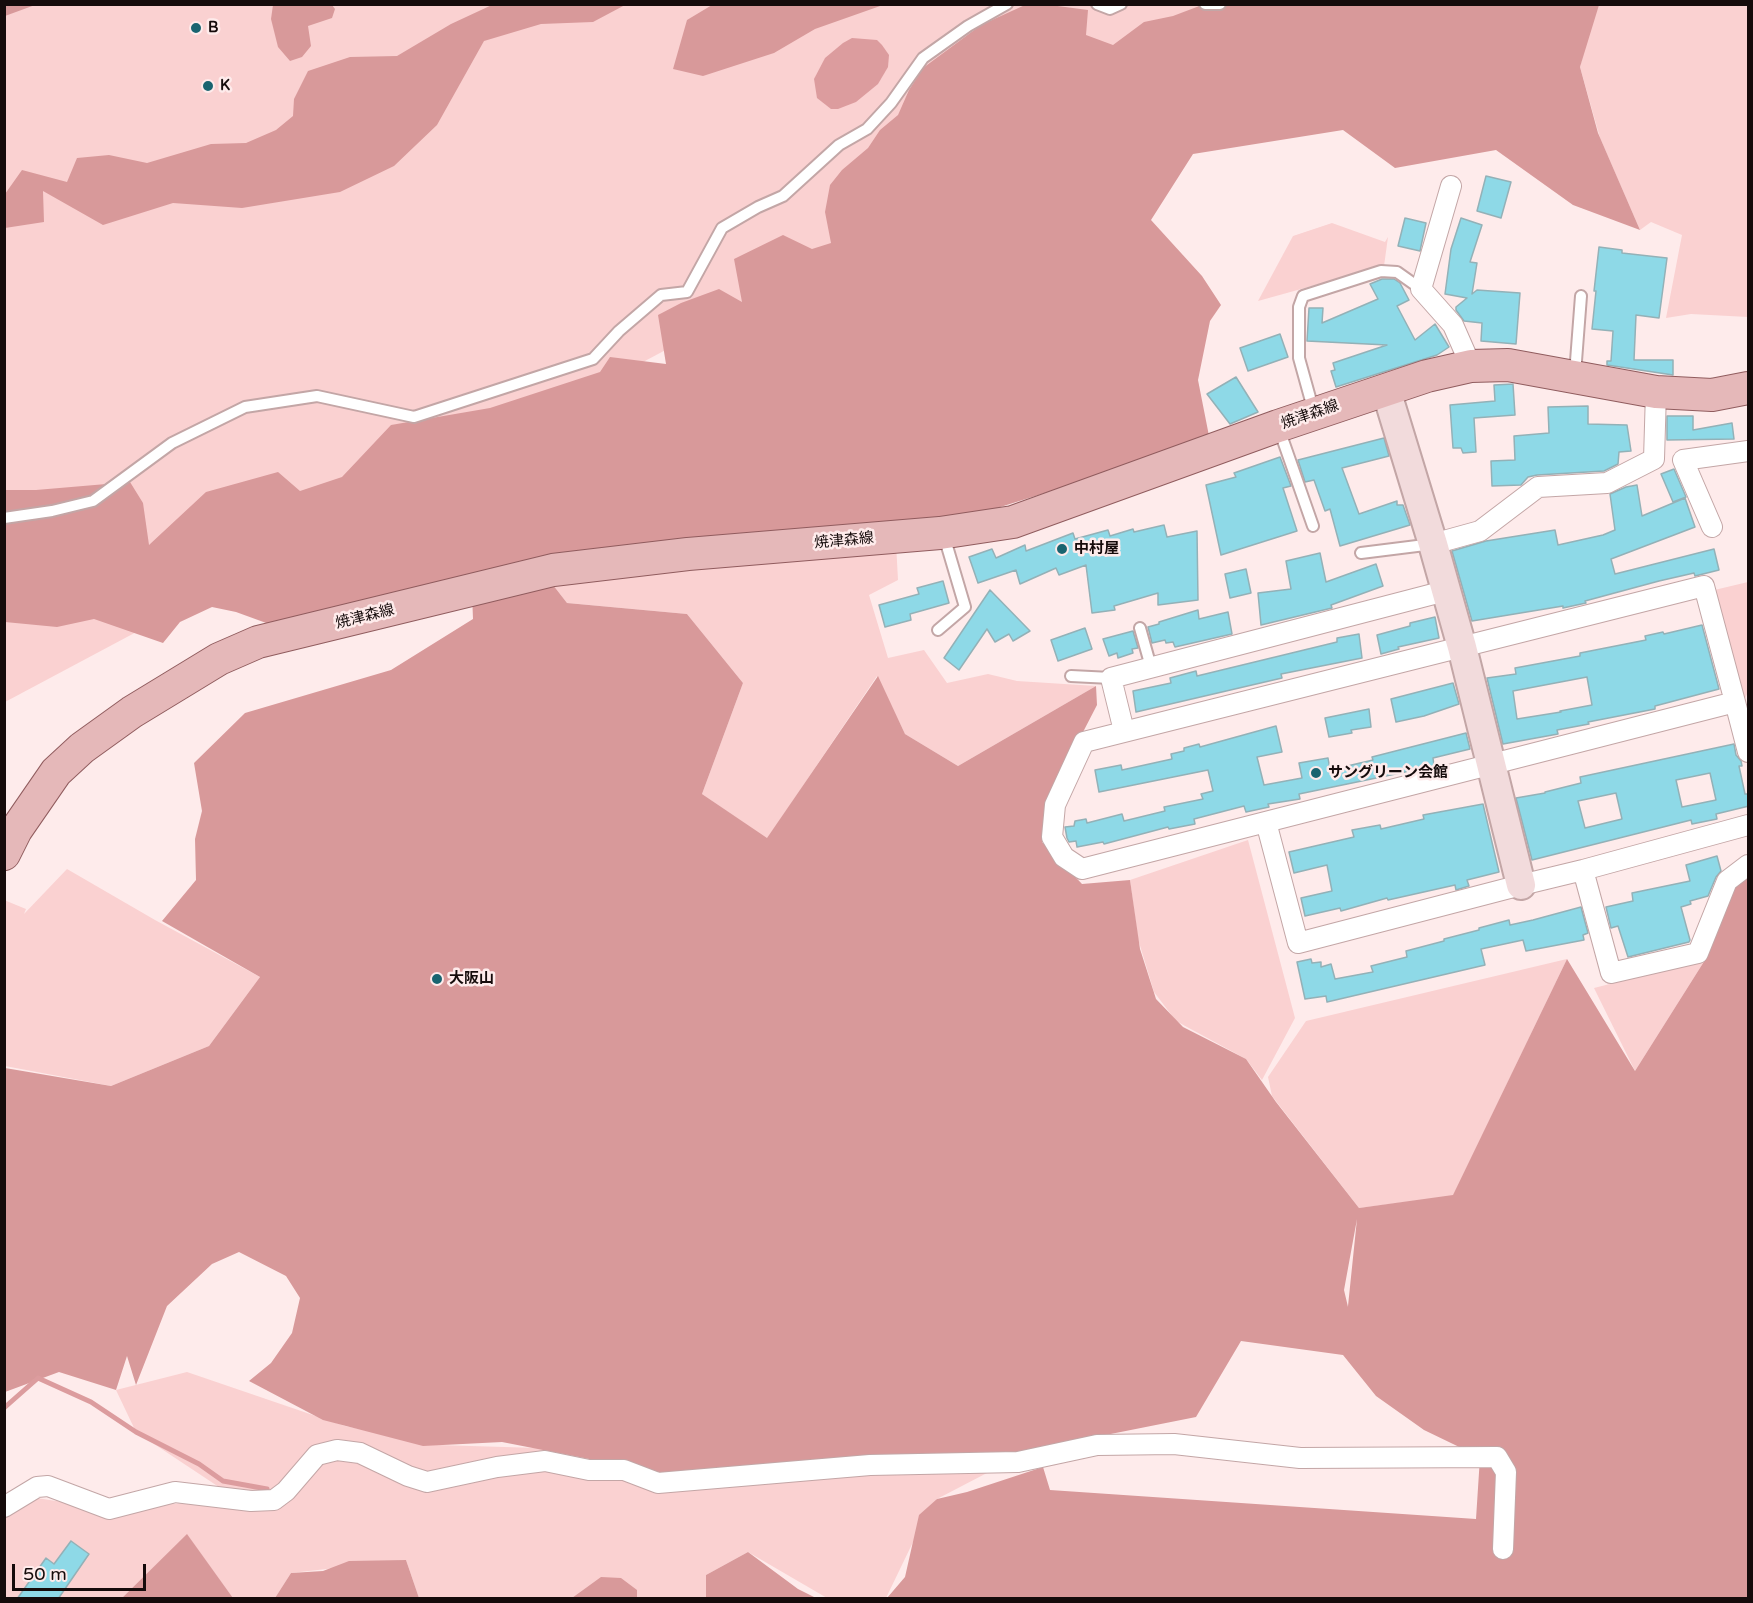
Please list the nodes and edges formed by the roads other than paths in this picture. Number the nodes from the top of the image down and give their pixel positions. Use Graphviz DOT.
graph roads {
  1 [pos="1007,4"];
  2 [pos="1097,4"];
  3 [pos="1121,4"];
  4 [pos="1205,4"];
  5 [pos="1220,4"];
  6 [pos="1451,186"];
  7 [pos="1421,289"];
  8 [pos="1581,296"];
  9 [pos="1471,366"];
  10 [pos="1575,378"];
  11 [pos="1749,388"];
  12 [pos="1386,390"];
  13 [pos="1656,392"];
  14 [pos="1315,414"];
  15 [pos="1278,426"];
  16 [pos="1749,451"];
  17 [pos="4,518"];
  18 [pos="1313,526"];
  19 [pos="1712,527"];
  20 [pos="943,532"];
  21 [pos="1433,544"];
  22 [pos="1360,553"];
  23 [pos="1445,591"];
  24 [pos="1140,628"];
  25 [pos="938,630"];
  26 [pos="1462,647"];
  27 [pos="1151,667"];
  28 [pos="1071,676"];
  29 [pos="1111,678"];
  30 [pos="1735,702"];
  31 [pos="1124,730"];
  32 [pos="1749,753"];
  33 [pos="1492,764"];
  34 [pos="1266,822"];
  35 [pos="1749,825"];
  36 [pos="4,854"];
  37 [pos="1749,865"];
  38 [pos="1583,870"];
  39 [pos="1521,885"];
  40 [pos="4,1507"];
  41 [pos="1503,1549"];
  1 -- 17 [label="lane"];
  2 -- 3 [label="lane"];
  4 -- 5 [label="lane"];
  6 -- 7 [label="street"];
  7 -- 9 [label="street"];
  7 -- 14 [label="lane"];
  8 -- 10 [label="lane"];
  9 -- 10 [label="main road, 焼津森線"];
  9 -- 12 [label="main road, 焼津森線"];
  10 -- 13 [label="main road, 焼津森線"];
  11 -- 13 [label="main road, 焼津森線"];
  12 -- 14 [label="main road, 焼津森線"];
  12 -- 21 [label="street"];
  13 -- 21 [label="street"];
  14 -- 15 [label="main road, 焼津森線"];
  15 -- 18 [label="lane"];
  15 -- 20 [label="main road, 焼津森線"];
  16 -- 19 [label="street"];
  20 -- 25 [label="lane"];
  20 -- 36 [label="main road, 焼津森線"];
  21 -- 22 [label="lane"];
  21 -- 23 [label="street"];
  23 -- 26 [label="street"];
  23 -- 27 [label="street"];
  24 -- 27 [label="lane"];
  26 -- 30 [label="street"];
  26 -- 31 [label="street"];
  26 -- 33 [label="street"];
  27 -- 29 [label="street"];
  28 -- 29 [label="lane"];
  29 -- 31 [label="street"];
  30 -- 32 [label="street"];
  30 -- 33 [label="street"];
  31 -- 34 [label="street"];
  33 -- 34 [label="street"];
  33 -- 39 [label="street"];
  34 -- 39 [label="street"];
  35 -- 38 [label="street"];
  37 -- 38 [label="street"];
  38 -- 39 [label="street"];
  40 -- 41 [label="street"];
}
